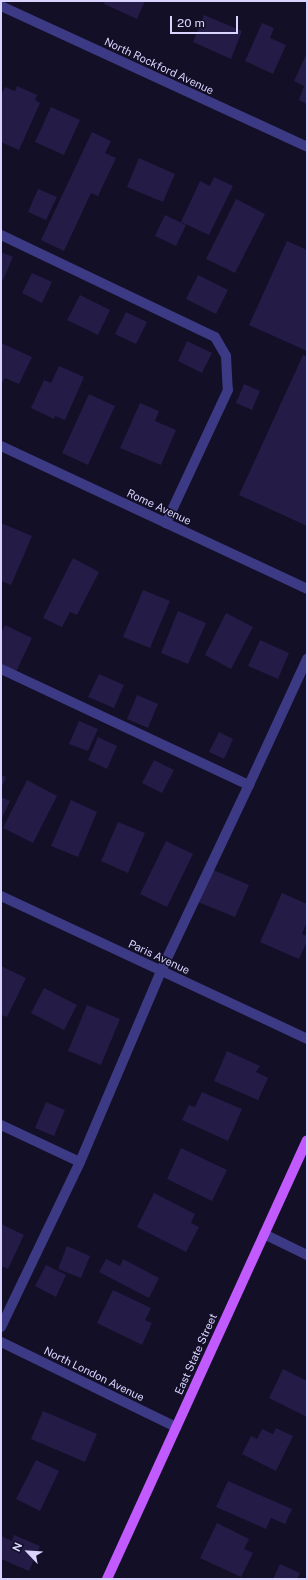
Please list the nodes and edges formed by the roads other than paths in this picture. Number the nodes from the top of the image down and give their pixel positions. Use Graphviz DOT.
graph roads {
  1 [pos="1,6"];
  2 [pos="307,147"];
  3 [pos="1,235"];
  4 [pos="1,446"];
  5 [pos="166,523"];
  6 [pos="307,589"];
  7 [pos="307,659"];
  8 [pos="1,669"];
  9 [pos="249,785"];
  10 [pos="1,896"];
  11 [pos="161,971"];
  12 [pos="307,1039"];
  13 [pos="1,1125"];
  14 [pos="307,1140"];
  15 [pos="80,1162"];
  16 [pos="264,1234"];
  17 [pos="307,1255"];
  18 [pos="1,1327"];
  19 [pos="1,1342"];
  20 [pos="176,1426"];
  21 [pos="107,1579"];
  1 -- 2 [label="street, North Rockford Avenue"];
  3 -- 5 [label="street"];
  4 -- 5 [label="street, Rome Avenue"];
  5 -- 6 [label="street, Rome Avenue"];
  7 -- 9 [label="street"];
  8 -- 9 [label="street"];
  9 -- 11 [label="street"];
  10 -- 11 [label="street, Paris Avenue"];
  11 -- 12 [label="street, Paris Avenue"];
  11 -- 15 [label="street"];
  13 -- 15 [label="street"];
  14 -- 16 [label="main road, East State Street"];
  15 -- 18 [label="street"];
  16 -- 17 [label="street"];
  16 -- 20 [label="main road, East State Street"];
  19 -- 20 [label="street, North London Avenue"];
  20 -- 21 [label="main road, East State Street"];
}
